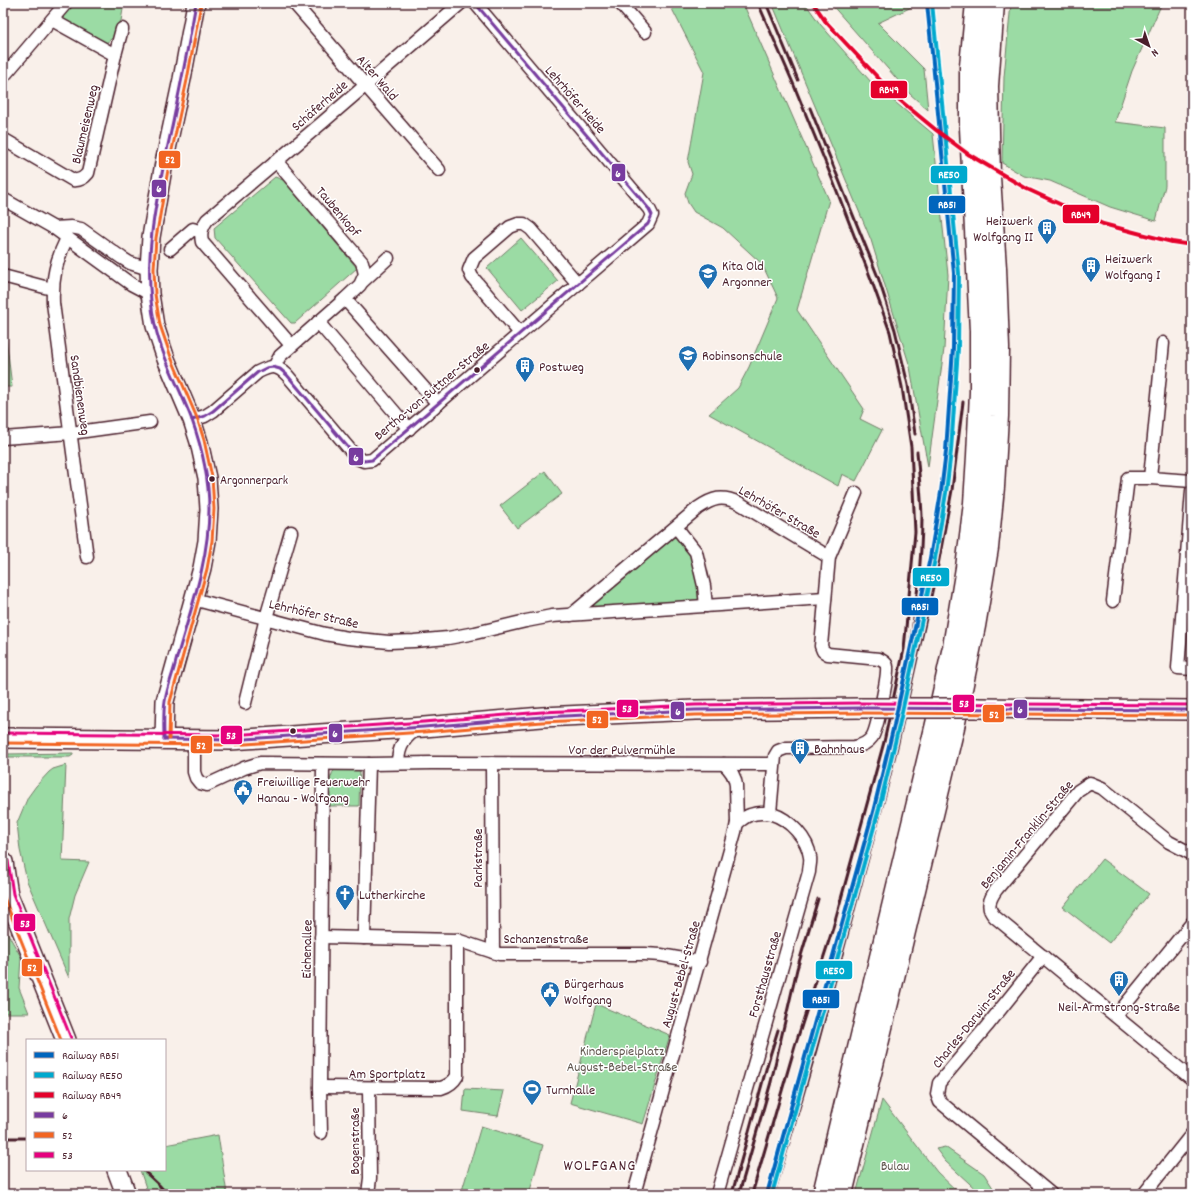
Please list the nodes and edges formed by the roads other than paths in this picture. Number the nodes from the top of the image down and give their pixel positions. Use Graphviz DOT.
graph roads {
  1 [pos="66,3"];
  2 [pos="196,3"];
  3 [pos="294,3"];
  4 [pos="461,3"];
  5 [pos="620,3"];
  6 [pos="977,3"];
  7 [pos="994,3"];
  8 [pos="478,4"];
  9 [pos="52,20"];
  10 [pos="122,28"];
  11 [pos="645,32"];
  12 [pos="115,55"];
  13 [pos="3,76"];
  14 [pos="365,85"];
  15 [pos="3,139"];
  16 [pos="276,161"];
  17 [pos="439,170"];
  18 [pos="3,199"];
  19 [pos="652,215"];
  20 [pos="54,228"];
  21 [pos="201,232"];
  22 [pos="67,238"];
  23 [pos="170,249"];
  24 [pos="388,258"];
  25 [pos="149,269"];
  26 [pos="3,276"];
  27 [pos="360,284"];
  28 [pos="578,284"];
  29 [pos="52,290"];
  30 [pos="150,294"];
  31 [pos="345,299"];
  32 [pos="318,322"];
  33 [pos="520,333"];
  34 [pos="1163,343"];
  35 [pos="291,346"];
  36 [pos="274,367"];
  37 [pos="438,404"];
  38 [pos="192,420"];
  39 [pos="150,422"];
  40 [pos="409,428"];
  41 [pos="71,433"];
  42 [pos="3,438"];
  43 [pos="1150,478"];
  44 [pos="1192,481"];
  45 [pos="1192,492"];
  46 [pos="856,493"];
  47 [pos="676,527"];
  48 [pos="291,532"];
  49 [pos="87,557"];
  50 [pos="829,557"];
  51 [pos="825,598"];
  52 [pos="193,599"];
  53 [pos="1113,601"];
  54 [pos="706,606"];
  55 [pos="571,615"];
  56 [pos="266,618"];
  57 [pos="1192,668"];
  58 [pos="245,703"];
  59 [pos="1192,710"];
  60 [pos="424,727"];
  61 [pos="4,738"];
  62 [pos="164,739"];
  63 [pos="194,740"];
  64 [pos="492,763"];
  65 [pos="323,764"];
  66 [pos="369,764"];
  67 [pos="398,764"];
  68 [pos="724,764"];
  69 [pos="774,764"];
  70 [pos="770,813"];
  71 [pos="737,823"];
  72 [pos="1192,854"];
  73 [pos="3,862"];
  74 [pos="6,890"];
  75 [pos="1192,923"];
  76 [pos="322,937"];
  77 [pos="364,938"];
  78 [pos="458,940"];
  79 [pos="492,952"];
  80 [pos="1043,956"];
  81 [pos="700,962"];
  82 [pos="1116,1016"];
  83 [pos="66,1039"];
  84 [pos="1192,1079"];
  85 [pos="320,1087"];
  86 [pos="369,1088"];
  87 [pos="321,1133"];
  88 [pos="1192,1134"];
  89 [pos="117,1171"];
  90 [pos="126,1194"];
  91 [pos="368,1194"];
  92 [pos="634,1194"];
  93 [pos="717,1194"];
  94 [pos="824,1194"];
  95 [pos="841,1194"];
  96 [pos="1051,1194"];
  97 [pos="1144,1194"];
  1 -- 9 [label="street"];
  2 -- 25 [label="street"];
  3 -- 14 [label="street, Alter Wald"];
  4 -- 14 [label="street, Schäferheide"];
  5 -- 11 [label="street"];
  6 -- 94 [label="highway"];
  7 -- 95 [label="highway"];
  8 -- 19 [label="street, Lehrhöfer Heide"];
  9 -- 12 [label="street"];
  9 -- 13 [label="street"];
  10 -- 12 [label="street, Blaumeisenweg"];
  12 -- 15 [label="street, Blaumeisenweg"];
  14 -- 16 [label="street, Schäferheide"];
  14 -- 17 [label="street, Alter Wald"];
  16 -- 21 [label="street, Schäferheide"];
  16 -- 27 [label="street, Taubenkopf"];
  18 -- 20 [label="street"];
  19 -- 28 [label="street, Bertha-von-Suttner-Straße"];
  20 -- 22 [label="street"];
  20 -- 25 [label="street"];
  21 -- 23 [label="street"];
  21 -- 35 [label="street"];
  22 -- 29 [label="street, Sandbienenweg"];
  22 -- 30 [label="street"];
  24 -- 27 [label="street"];
  25 -- 30 [label="street"];
  26 -- 29 [label="street"];
  27 -- 31 [label="street"];
  28 -- 33 [label="street, Bertha-von-Suttner-Straße"];
  28 -- 33 [label="street"];
  29 -- 41 [label="street, Sandbienenweg"];
  30 -- 38 [label="street"];
  31 -- 32 [label="street"];
  31 -- 37 [label="street"];
  32 -- 35 [label="street"];
  32 -- 40 [label="street"];
  33 -- 37 [label="street, Bertha-von-Suttner-Straße"];
  34 -- 43 [label="street"];
  35 -- 36 [label="street"];
  36 -- 38 [label="street"];
  36 -- 40 [label="street, Bertha-von-Suttner-Straße"];
  37 -- 40 [label="street, Bertha-von-Suttner-Straße"];
  38 -- 52 [label="street"];
  39 -- 41 [label="street"];
  41 -- 42 [label="street"];
  41 -- 49 [label="street, Sandbienenweg"];
  43 -- 44 [label="street"];
  43 -- 53 [label="street"];
  45 -- 57 [label="street"];
  46 -- 50 [label="street, Lehrhöfer Straße"];
  47 -- 50 [label="street, Lehrhöfer Straße"];
  47 -- 54 [label="street"];
  47 -- 55 [label="street, Lehrhöfer Straße"];
  48 -- 56 [label="street"];
  50 -- 51 [label="street, Lehrhöfer Straße"];
  51 -- 54 [label="street, Lehrhöfer Straße"];
  51 -- 69 [label="street, Lehrhöfer Straße"];
  52 -- 56 [label="street, Lehrhöfer Straße"];
  52 -- 62 [label="street"];
  54 -- 55 [label="street, Lehrhöfer Straße"];
  55 -- 56 [label="street, Lehrhöfer Straße"];
  56 -- 58 [label="street"];
  59 -- 60 [label="main road, bridge"];
  60 -- 63 [label="main road"];
  60 -- 67 [label="street"];
  61 -- 62 [label="main road"];
  62 -- 63 [label="main road"];
  63 -- 65 [label="street, Vor der Pulvermühle"];
  64 -- 67 [label="street, Vor der Pulvermühle"];
  64 -- 68 [label="street, Vor der Pulvermühle"];
  64 -- 79 [label="street, Parkstraße"];
  65 -- 66 [label="street, Vor der Pulvermühle"];
  65 -- 76 [label="street, Eichenallee"];
  66 -- 67 [label="street, Vor der Pulvermühle"];
  66 -- 77 [label="street"];
  68 -- 69 [label="street, Vor der Pulvermühle"];
  68 -- 71 [label="street, August-Bebel-Straße"];
  69 -- 70 [label="street"];
  70 -- 71 [label="street"];
  70 -- 93 [label="street, Forsthausstraße"];
  71 -- 81 [label="street, August-Bebel-Straße"];
  72 -- 80 [label="street, Benjamin-Franklin-Straße"];
  73 -- 74 [label="main road"];
  74 -- 83 [label="main road"];
  75 -- 82 [label="street"];
  76 -- 77 [label="street, Schanzenstraße"];
  76 -- 85 [label="street, Eichenallee"];
  77 -- 78 [label="street, Schanzenstraße"];
  78 -- 79 [label="street, Schanzenstraße"];
  78 -- 86 [label="street, Am Sportplatz"];
  79 -- 81 [label="street, Schanzenstraße"];
  80 -- 82 [label="street, Benjamin-Franklin-Straße"];
  80 -- 96 [label="street, Charles-Darwin-Straße"];
  81 -- 92 [label="street, August-Bebel-Straße"];
  82 -- 84 [label="street, Benjamin-Franklin-Straße"];
  85 -- 86 [label="street, Am Sportplatz"];
  85 -- 87 [label="street, Eichenallee"];
  86 -- 91 [label="street, Bogenstraße"];
  88 -- 97 [label="street"];
  89 -- 90 [label="main road"];
}
